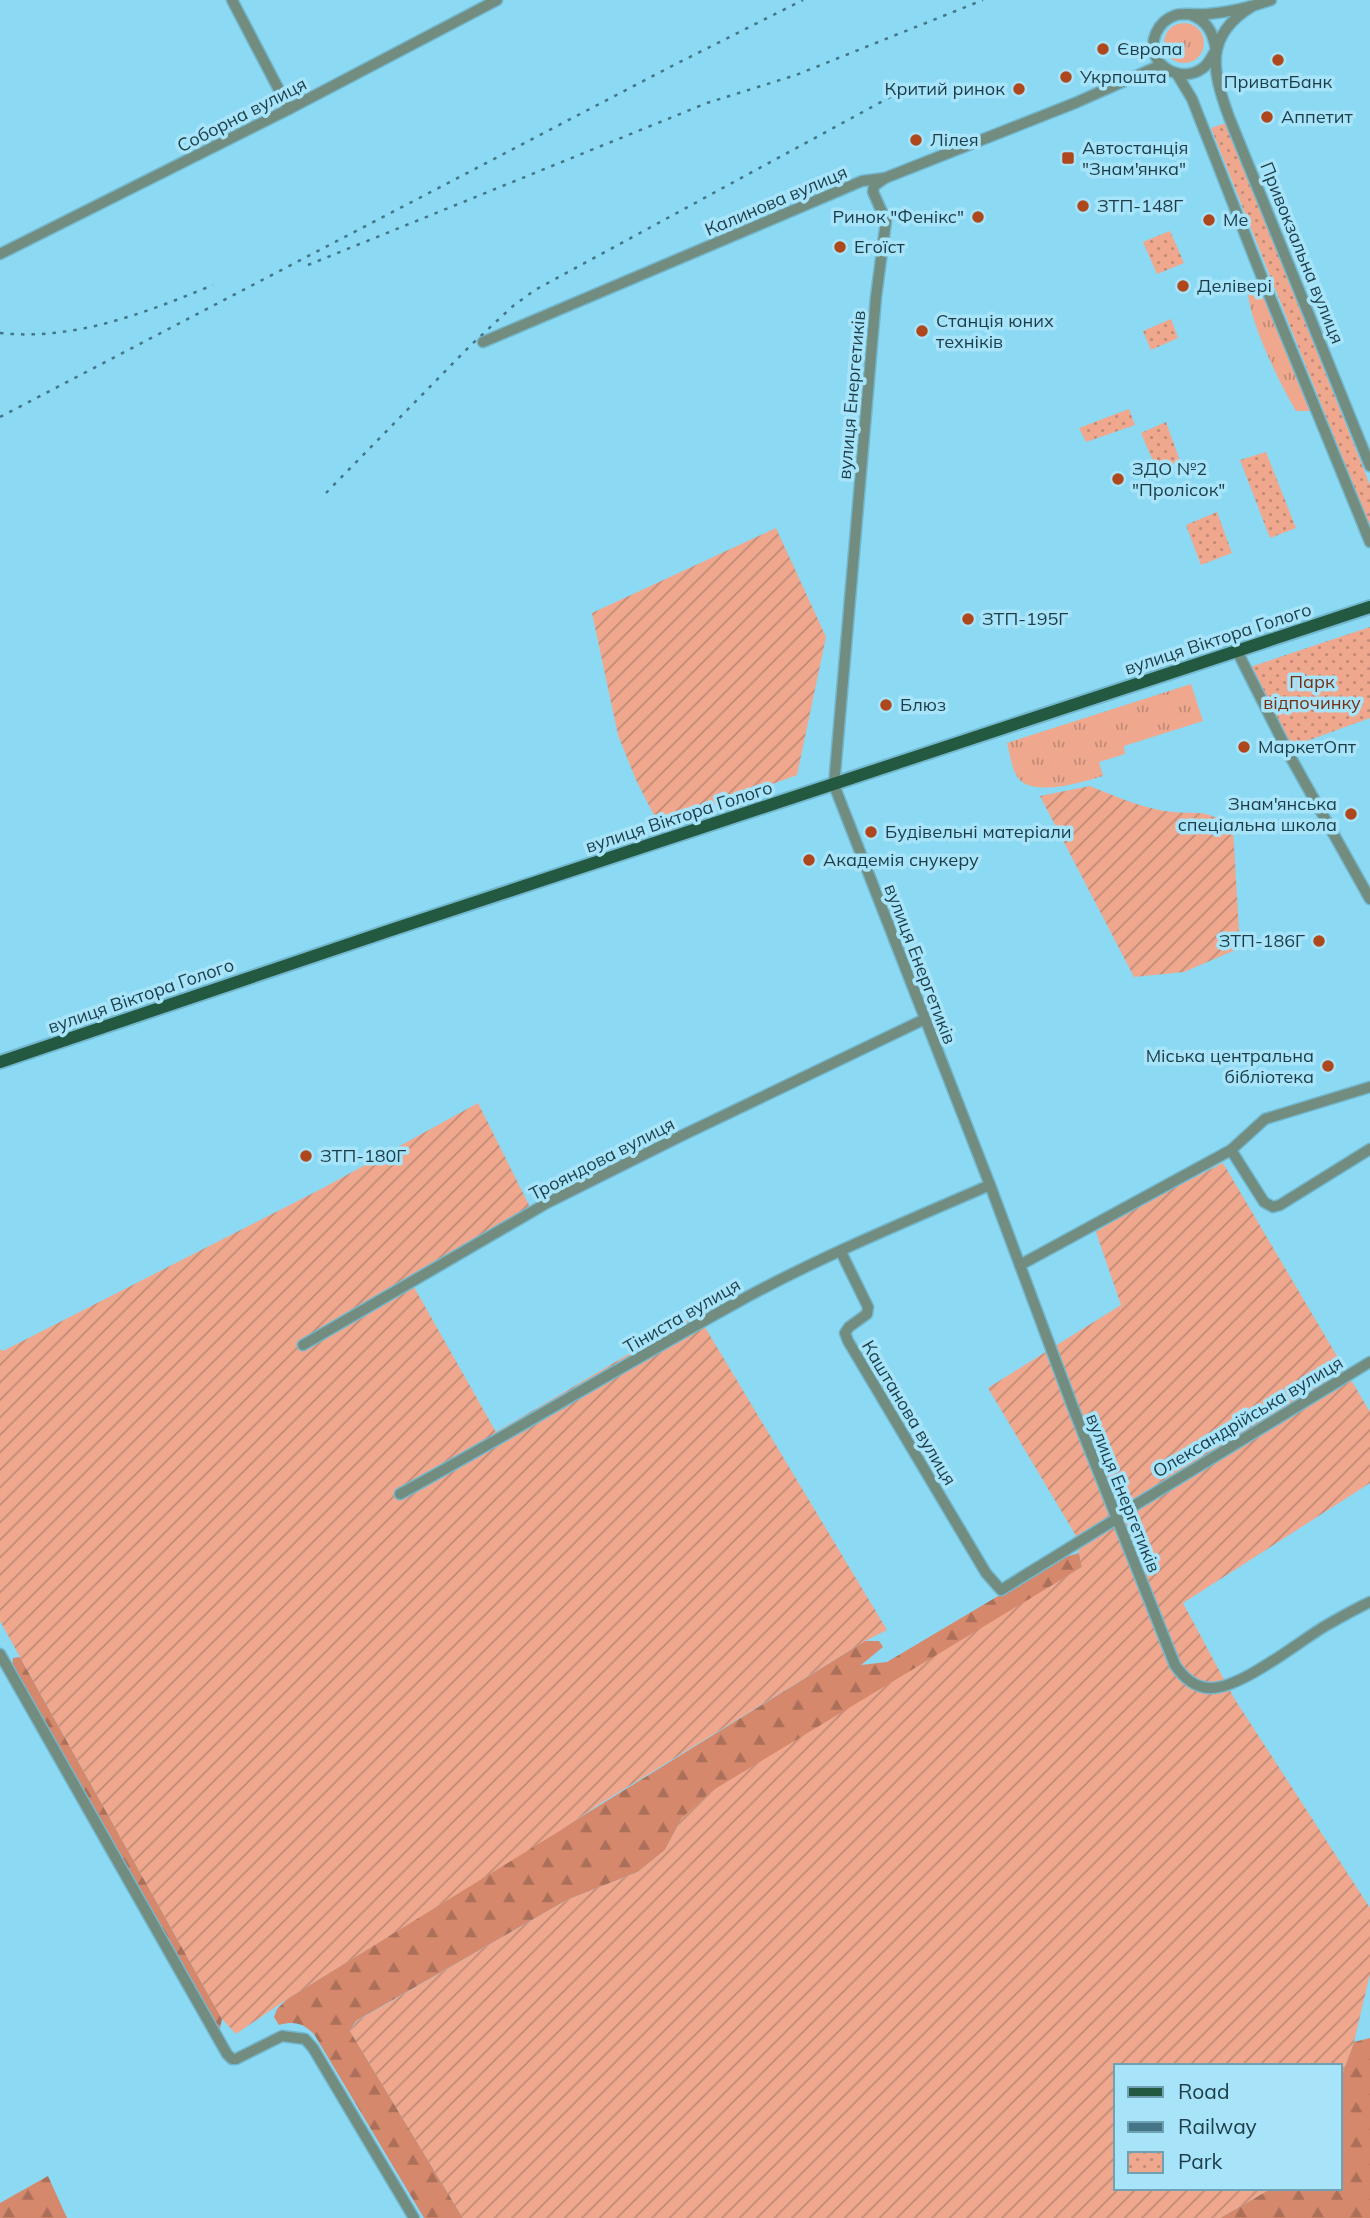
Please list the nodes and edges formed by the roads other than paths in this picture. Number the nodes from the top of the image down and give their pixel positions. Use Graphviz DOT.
graph roads {
  1 [pos="232,0"];
  2 [pos="497,0"];
  3 [pos="1271,0"];
  4 [pos="1251,7"];
  5 [pos="1189,14"];
  6 [pos="1216,50"];
  7 [pos="1161,65"];
  8 [pos="1177,74"];
  9 [pos="289,109"];
  10 [pos="885,178"];
  11 [pos="0,254"];
  12 [pos="483,342"];
  13 [pos="1370,466"];
  14 [pos="1370,542"];
  15 [pos="1370,607"];
  16 [pos="1237,651"];
  17 [pos="834,785"];
  18 [pos="1370,899"];
  19 [pos="925,1019"];
  20 [pos="0,1062"];
  21 [pos="1370,1087"];
  22 [pos="1370,1149"];
  23 [pos="1231,1150"];
  24 [pos="990,1185"];
  25 [pos="841,1252"];
  26 [pos="1020,1265"];
  27 [pos="303,1345"];
  28 [pos="1370,1362"];
  29 [pos="400,1494"];
  30 [pos="1116,1519"];
  31 [pos="1001,1590"];
  32 [pos="1370,1602"];
  33 [pos="0,1654"];
  34 [pos="414,2218"];
  1 -- 9 [label="street"];
  2 -- 9 [label="street, Соборна вулиця"];
  3 -- 4 [label="street"];
  4 -- 5 [label="street"];
  4 -- 6 [label="street"];
  5 -- 6 [label="street"];
  5 -- 7 [label="street"];
  6 -- 8 [label="street"];
  6 -- 13 [label="street, Привокзальна вулиця"];
  7 -- 8 [label="street"];
  7 -- 10 [label="street, Калинова вулиця"];
  8 -- 14 [label="street"];
  9 -- 11 [label="street, Соборна вулиця"];
  10 -- 12 [label="street, Калинова вулиця"];
  10 -- 17 [label="street, вулиця Енергетиків"];
  15 -- 16 [label="main road, вулиця Віктора Голого"];
  16 -- 17 [label="main road, вулиця Віктора Голого"];
  16 -- 18 [label="street"];
  17 -- 19 [label="street, вулиця Енергетиків"];
  17 -- 20 [label="main road, вулиця Віктора Голого"];
  19 -- 24 [label="street, вулиця Енергетиків"];
  19 -- 27 [label="street, Трояндова вулиця"];
  21 -- 23 [label="street"];
  22 -- 23 [label="street"];
  23 -- 26 [label="street"];
  24 -- 25 [label="street, Тіниста вулиця"];
  24 -- 26 [label="street, вулиця Енергетиків"];
  25 -- 29 [label="street, Тіниста вулиця"];
  25 -- 31 [label="street, Каштанова вулиця"];
  26 -- 30 [label="street, вулиця Енергетиків"];
  28 -- 30 [label="street, Олександрійська вулиця"];
  30 -- 31 [label="street, Олександрійська вулиця"];
  30 -- 32 [label="street, вулиця Енергетиків"];
  33 -- 34 [label="street"];
}
